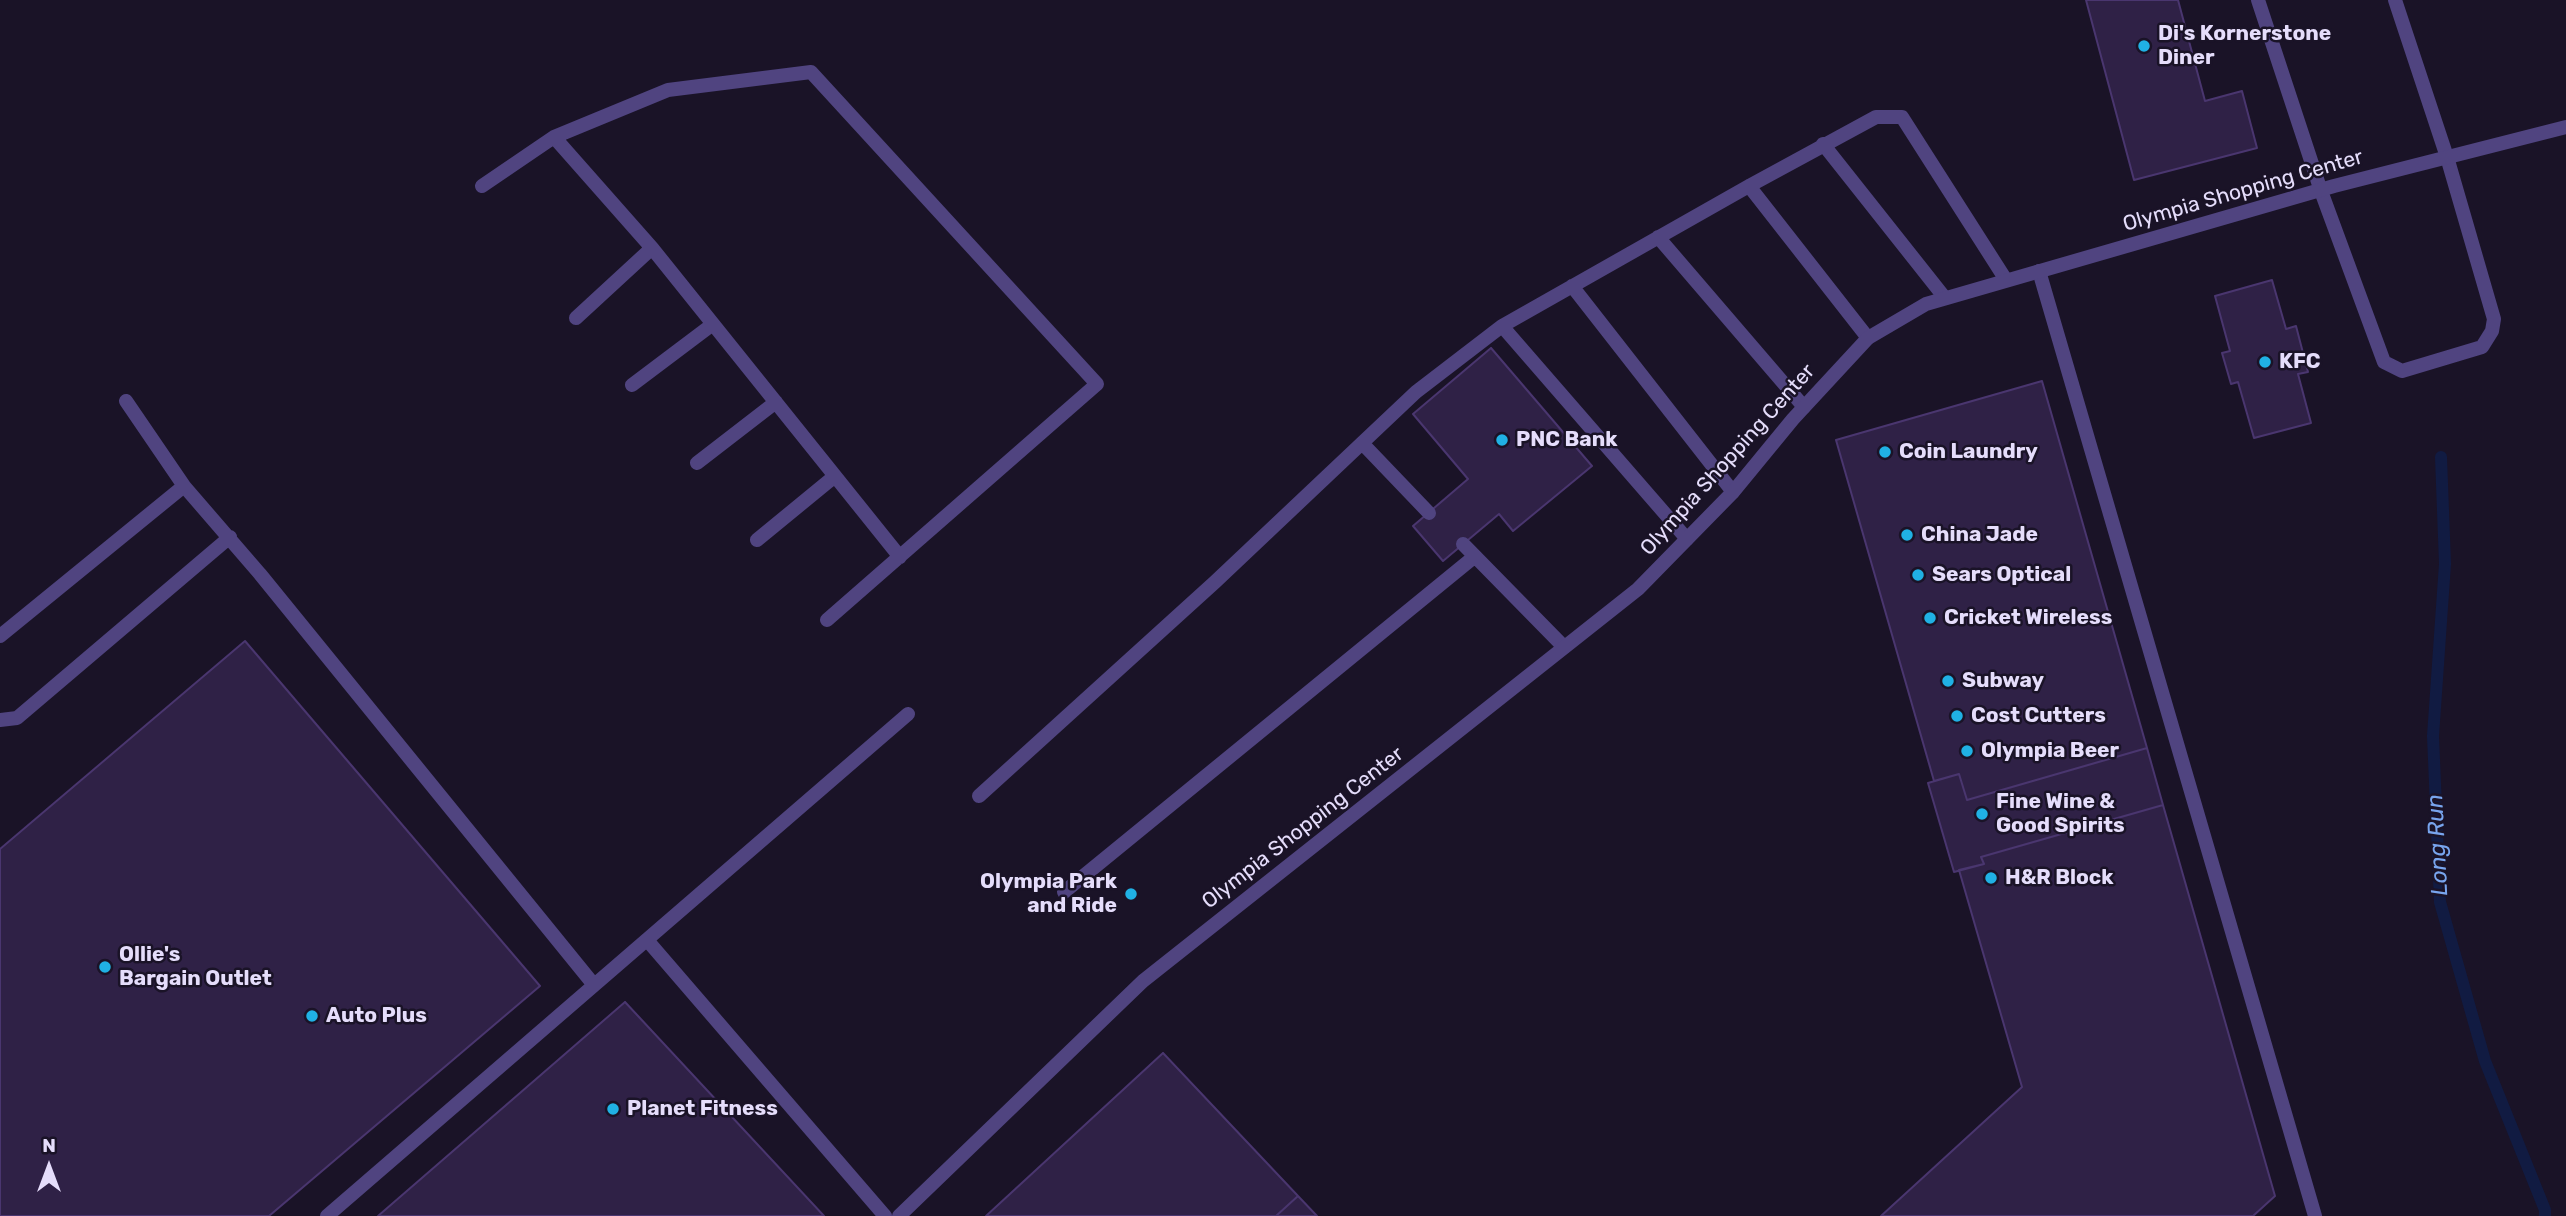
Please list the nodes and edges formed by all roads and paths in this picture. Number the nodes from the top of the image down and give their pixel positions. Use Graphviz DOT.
graph roads {
  1 [pos="2258,0"];
  2 [pos="2395,0"];
  3 [pos="2566,127"];
  4 [pos="554,137"];
  5 [pos="1823,144"];
  6 [pos="2447,157"];
  7 [pos="482,186"];
  8 [pos="1749,186"];
  9 [pos="2322,191"];
  10 [pos="1658,237"];
  11 [pos="652,248"];
  12 [pos="2039,271"];
  13 [pos="2006,280"];
  14 [pos="1572,286"];
  15 [pos="1945,298"];
  16 [pos="576,318"];
  17 [pos="713,324"];
  18 [pos="1502,326"];
  19 [pos="1868,338"];
  20 [pos="632,385"];
  21 [pos="126,401"];
  22 [pos="776,402"];
  23 [pos="1804,408"];
  24 [pos="1362,443"];
  25 [pos="697,463"];
  26 [pos="835,476"];
  27 [pos="184,486"];
  28 [pos="1733,492"];
  29 [pos="1429,513"];
  30 [pos="230,537"];
  31 [pos="757,540"];
  32 [pos="1687,540"];
  33 [pos="1463,544"];
  34 [pos="901,557"];
  35 [pos="1474,557"];
  36 [pos="827,620"];
  37 [pos="0,636"];
  38 [pos="1564,647"];
  39 [pos="908,714"];
  40 [pos="0,720"];
  41 [pos="979,796"];
  42 [pos="1064,892"];
  43 [pos="647,940"];
  44 [pos="594,985"];
  45 [pos="327,1216"];
  46 [pos="885,1216"];
  47 [pos="899,1216"];
  48 [pos="2315,1216"];
  1 -- 9 [label="street"];
  2 -- 6 [label="street"];
  3 -- 6 [label="street, Olympia Shopping Center"];
  4 -- 7 [label="street"];
  4 -- 11 [label="street"];
  4 -- 34 [label="street"];
  5 -- 8 [label="street"];
  5 -- 13 [label="street"];
  5 -- 15 [label="street"];
  6 -- 9 [label="street, Olympia Shopping Center"];
  6 -- 9 [label="street"];
  8 -- 10 [label="street"];
  8 -- 19 [label="street"];
  9 -- 12 [label="street, Olympia Shopping Center"];
  10 -- 14 [label="street"];
  10 -- 23 [label="street"];
  11 -- 16 [label="street"];
  11 -- 17 [label="street"];
  12 -- 13 [label="street, Olympia Shopping Center"];
  12 -- 48 [label="street"];
  13 -- 15 [label="street, Olympia Shopping Center"];
  14 -- 18 [label="street"];
  14 -- 28 [label="street"];
  15 -- 19 [label="street, Olympia Shopping Center"];
  17 -- 20 [label="street"];
  17 -- 22 [label="street"];
  18 -- 24 [label="street"];
  18 -- 32 [label="street"];
  19 -- 23 [label="street, Olympia Shopping Center"];
  21 -- 27 [label="street"];
  22 -- 25 [label="street"];
  22 -- 26 [label="street"];
  23 -- 28 [label="street, Olympia Shopping Center"];
  24 -- 29 [label="street"];
  24 -- 41 [label="street"];
  26 -- 31 [label="street"];
  26 -- 34 [label="street"];
  27 -- 30 [label="street"];
  27 -- 37 [label="street"];
  28 -- 32 [label="street, Olympia Shopping Center"];
  30 -- 40 [label="street"];
  30 -- 44 [label="street"];
  32 -- 38 [label="street, Olympia Shopping Center"];
  33 -- 35 [label="street"];
  34 -- 36 [label="street"];
  35 -- 38 [label="street"];
  35 -- 42 [label="street"];
  38 -- 47 [label="street, Olympia Shopping Center"];
  39 -- 43 [label="street"];
  43 -- 44 [label="street"];
  43 -- 46 [label="street"];
  44 -- 45 [label="street"];
}
